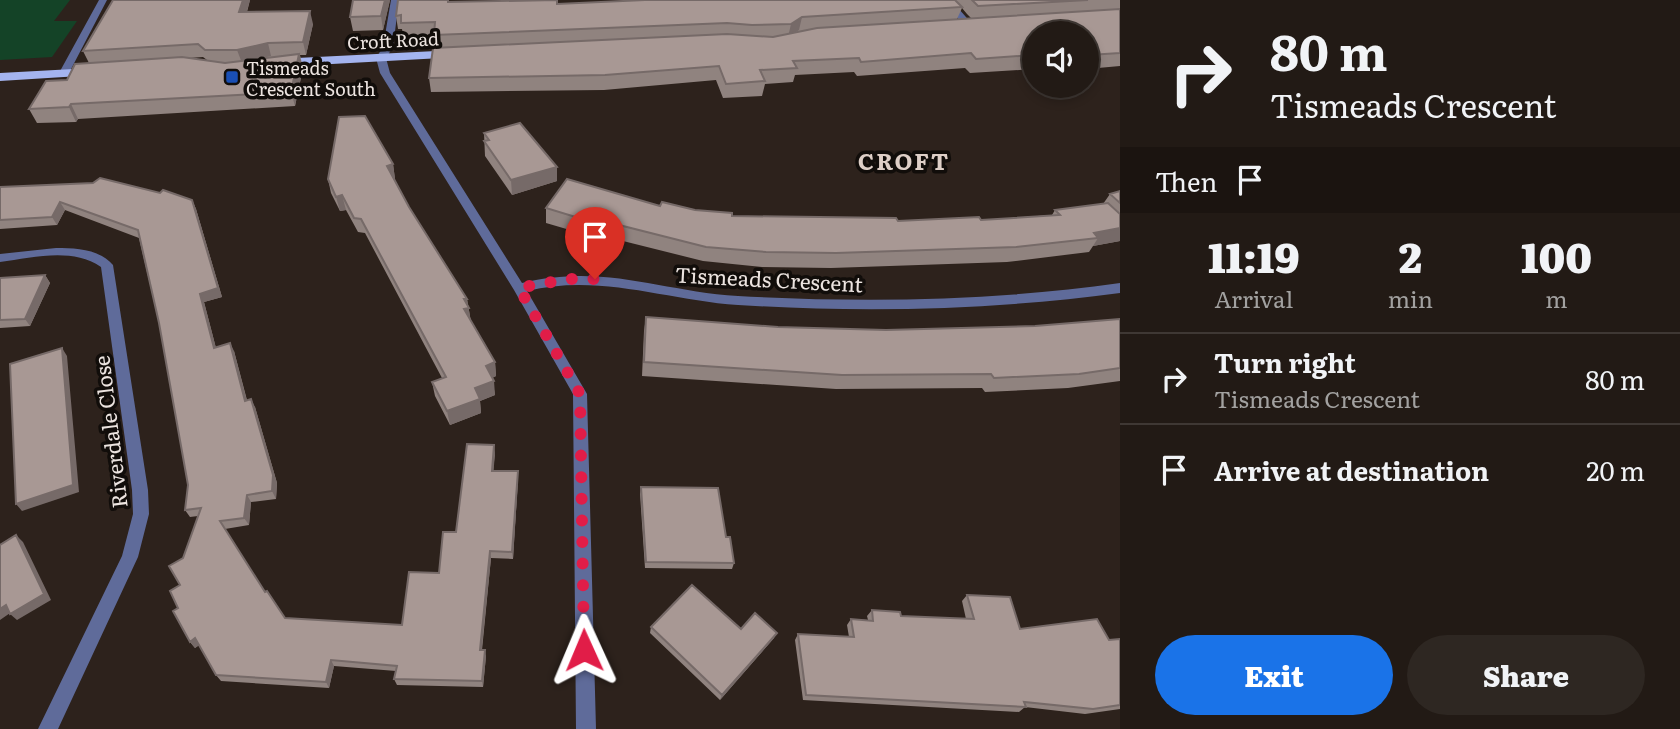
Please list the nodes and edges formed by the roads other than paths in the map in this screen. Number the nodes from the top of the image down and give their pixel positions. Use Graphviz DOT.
graph roads {
  1 [pos="103,0"];
  2 [pos="395,0"];
  3 [pos="946,0"];
  4 [pos="984,26"];
  5 [pos="964,27"];
  6 [pos="466,54"];
  7 [pos="381,58"];
  8 [pos="266,64"];
  9 [pos="103,71"];
  10 [pos="64,73"];
  11 [pos="0,77"];
  12 [pos="0,258"];
  13 [pos="519,288"];
  14 [pos="1120,288"];
  15 [pos="48,729"];
  16 [pos="586,729"];
  1 -- 10 [label="street"];
  2 -- 7 [label="street"];
  3 -- 5 [label="street"];
  4 -- 5 [label="main road"];
  6 -- 7 [label="main road, Croft Road"];
  7 -- 8 [label="main road, Croft Road"];
  7 -- 13 [label="street"];
  9 -- 10 [label="main road"];
  10 -- 11 [label="main road"];
  12 -- 15 [label="street, Riverdale Close"];
  13 -- 14 [label="street, Tismeads Crescent"];
  13 -- 16 [label="street"];
}
